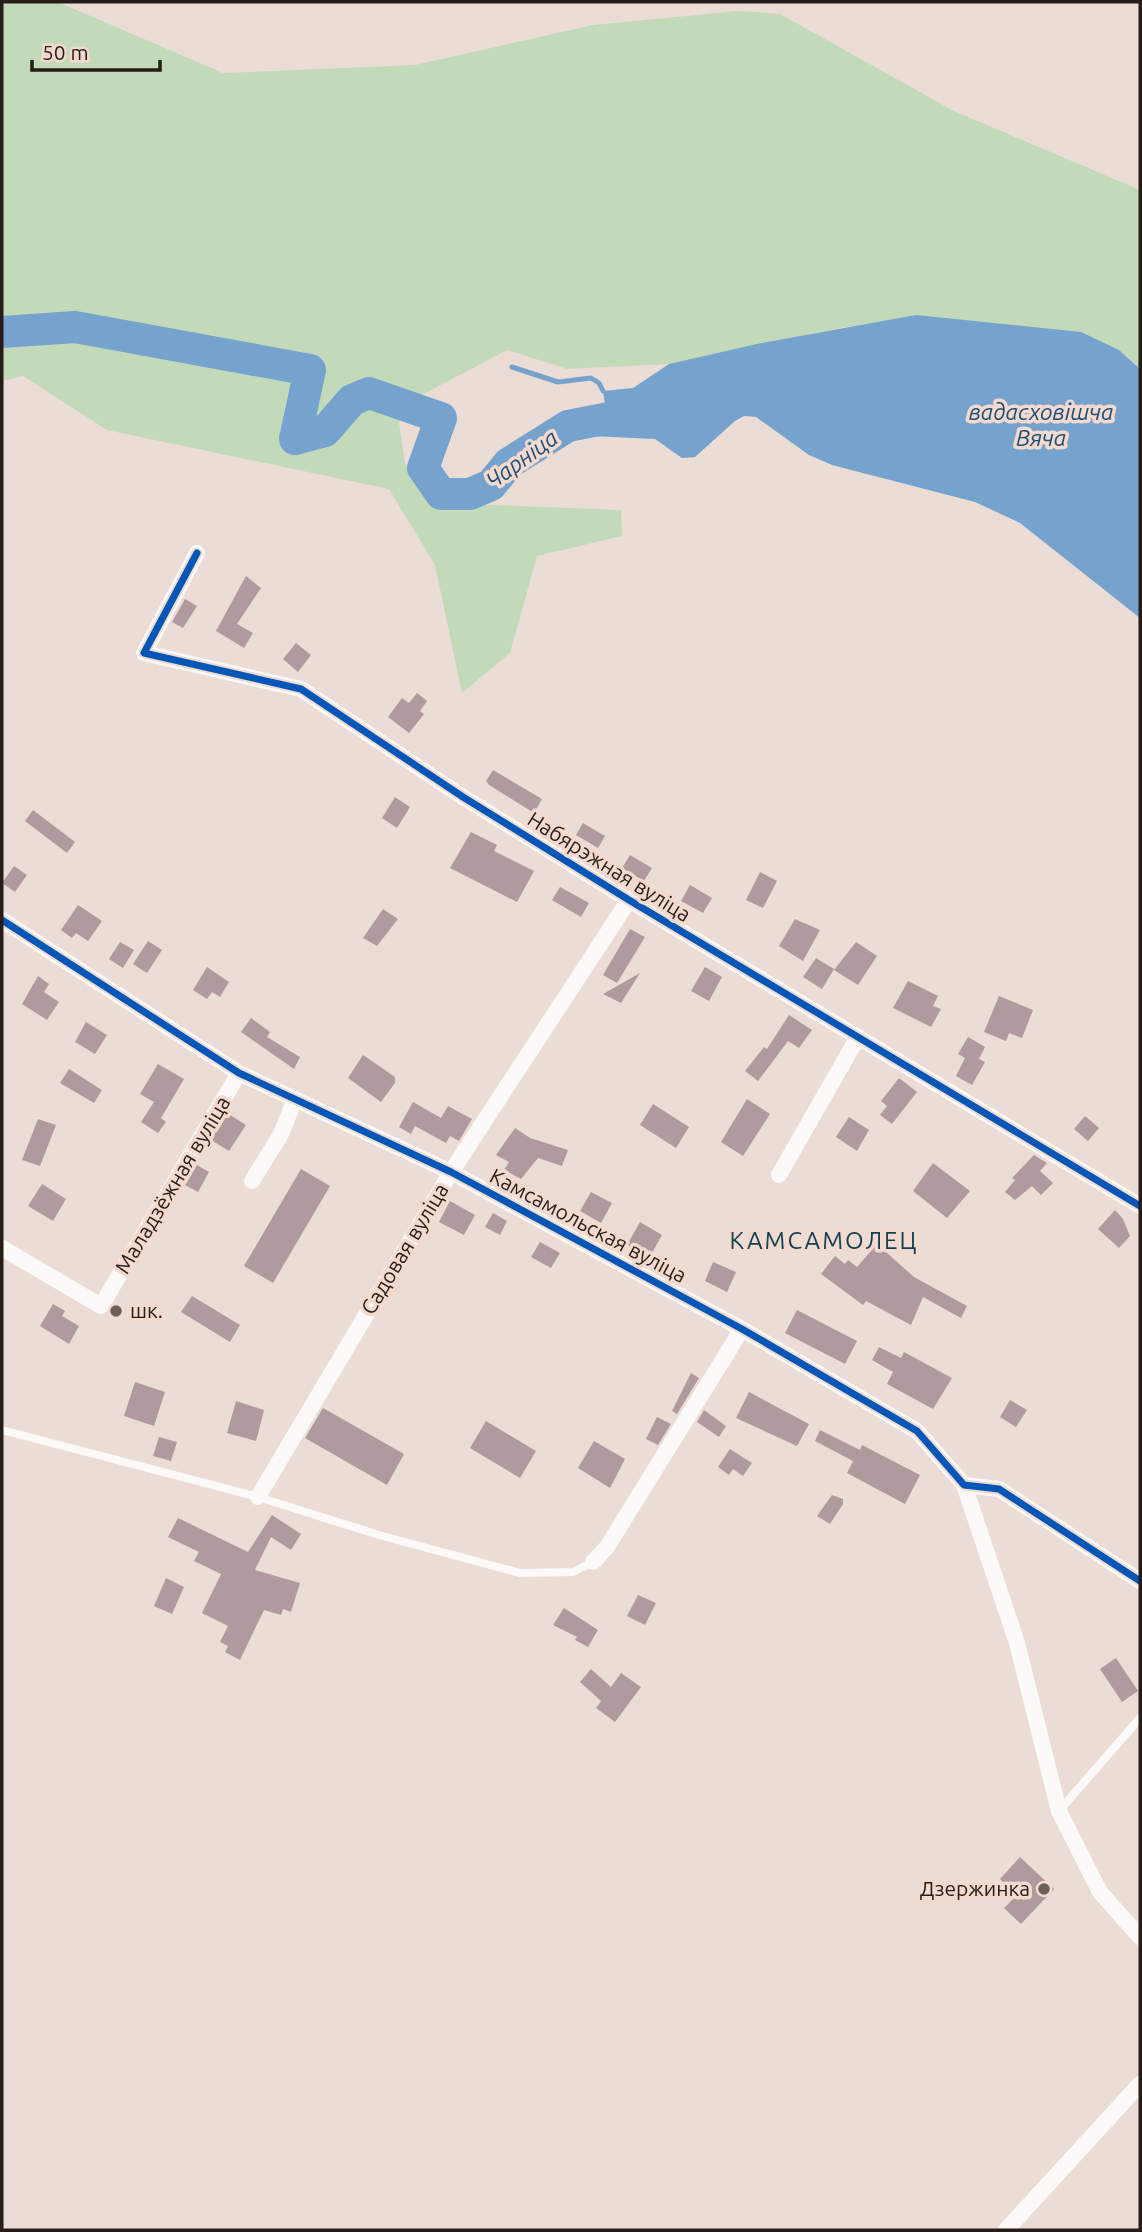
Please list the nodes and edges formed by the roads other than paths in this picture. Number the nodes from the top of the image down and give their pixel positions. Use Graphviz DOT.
graph roads {
  1 [pos="197,553"];
  2 [pos="629,900"];
  3 [pos="2,920"];
  4 [pos="858,1037"];
  5 [pos="239,1073"];
  6 [pos="295,1099"];
  7 [pos="451,1172"];
  8 [pos="779,1175"];
  9 [pos="252,1181"];
  10 [pos="1140,1206"];
  11 [pos="2,1248"];
  12 [pos="742,1329"];
  13 [pos="2,1430"];
  14 [pos="964,1485"];
  15 [pos="258,1497"];
  16 [pos="593,1562"];
  17 [pos="1140,1581"];
  18 [pos="1140,1718"];
  19 [pos="1059,1811"];
  20 [pos="1140,1937"];
  21 [pos="1140,2084"];
  22 [pos="1006,2230"];
  1 -- 2 [label="street, Набярэжная вуліца"];
  2 -- 4 [label="street, Набярэжная вуліца"];
  2 -- 7 [label="street, Садовая вуліца"];
  3 -- 5 [label="street, Камсамольская вуліца"];
  4 -- 8 [label="street"];
  4 -- 10 [label="street, Набярэжная вуліца"];
  5 -- 6 [label="street, Камсамольская вуліца"];
  5 -- 11 [label="street, Маладзёжная вуліца"];
  6 -- 7 [label="street, Камсамольская вуліца"];
  6 -- 9 [label="street"];
  7 -- 12 [label="street, Камсамольская вуліца"];
  7 -- 15 [label="street, Садовая вуліца"];
  12 -- 14 [label="street, Камсамольская вуліца"];
  12 -- 16 [label="street"];
  13 -- 15 [label="lane"];
  14 -- 17 [label="street"];
  14 -- 19 [label="street"];
  15 -- 16 [label="lane"];
  18 -- 19 [label="lane"];
  19 -- 20 [label="street"];
  21 -- 22 [label="street"];
}
